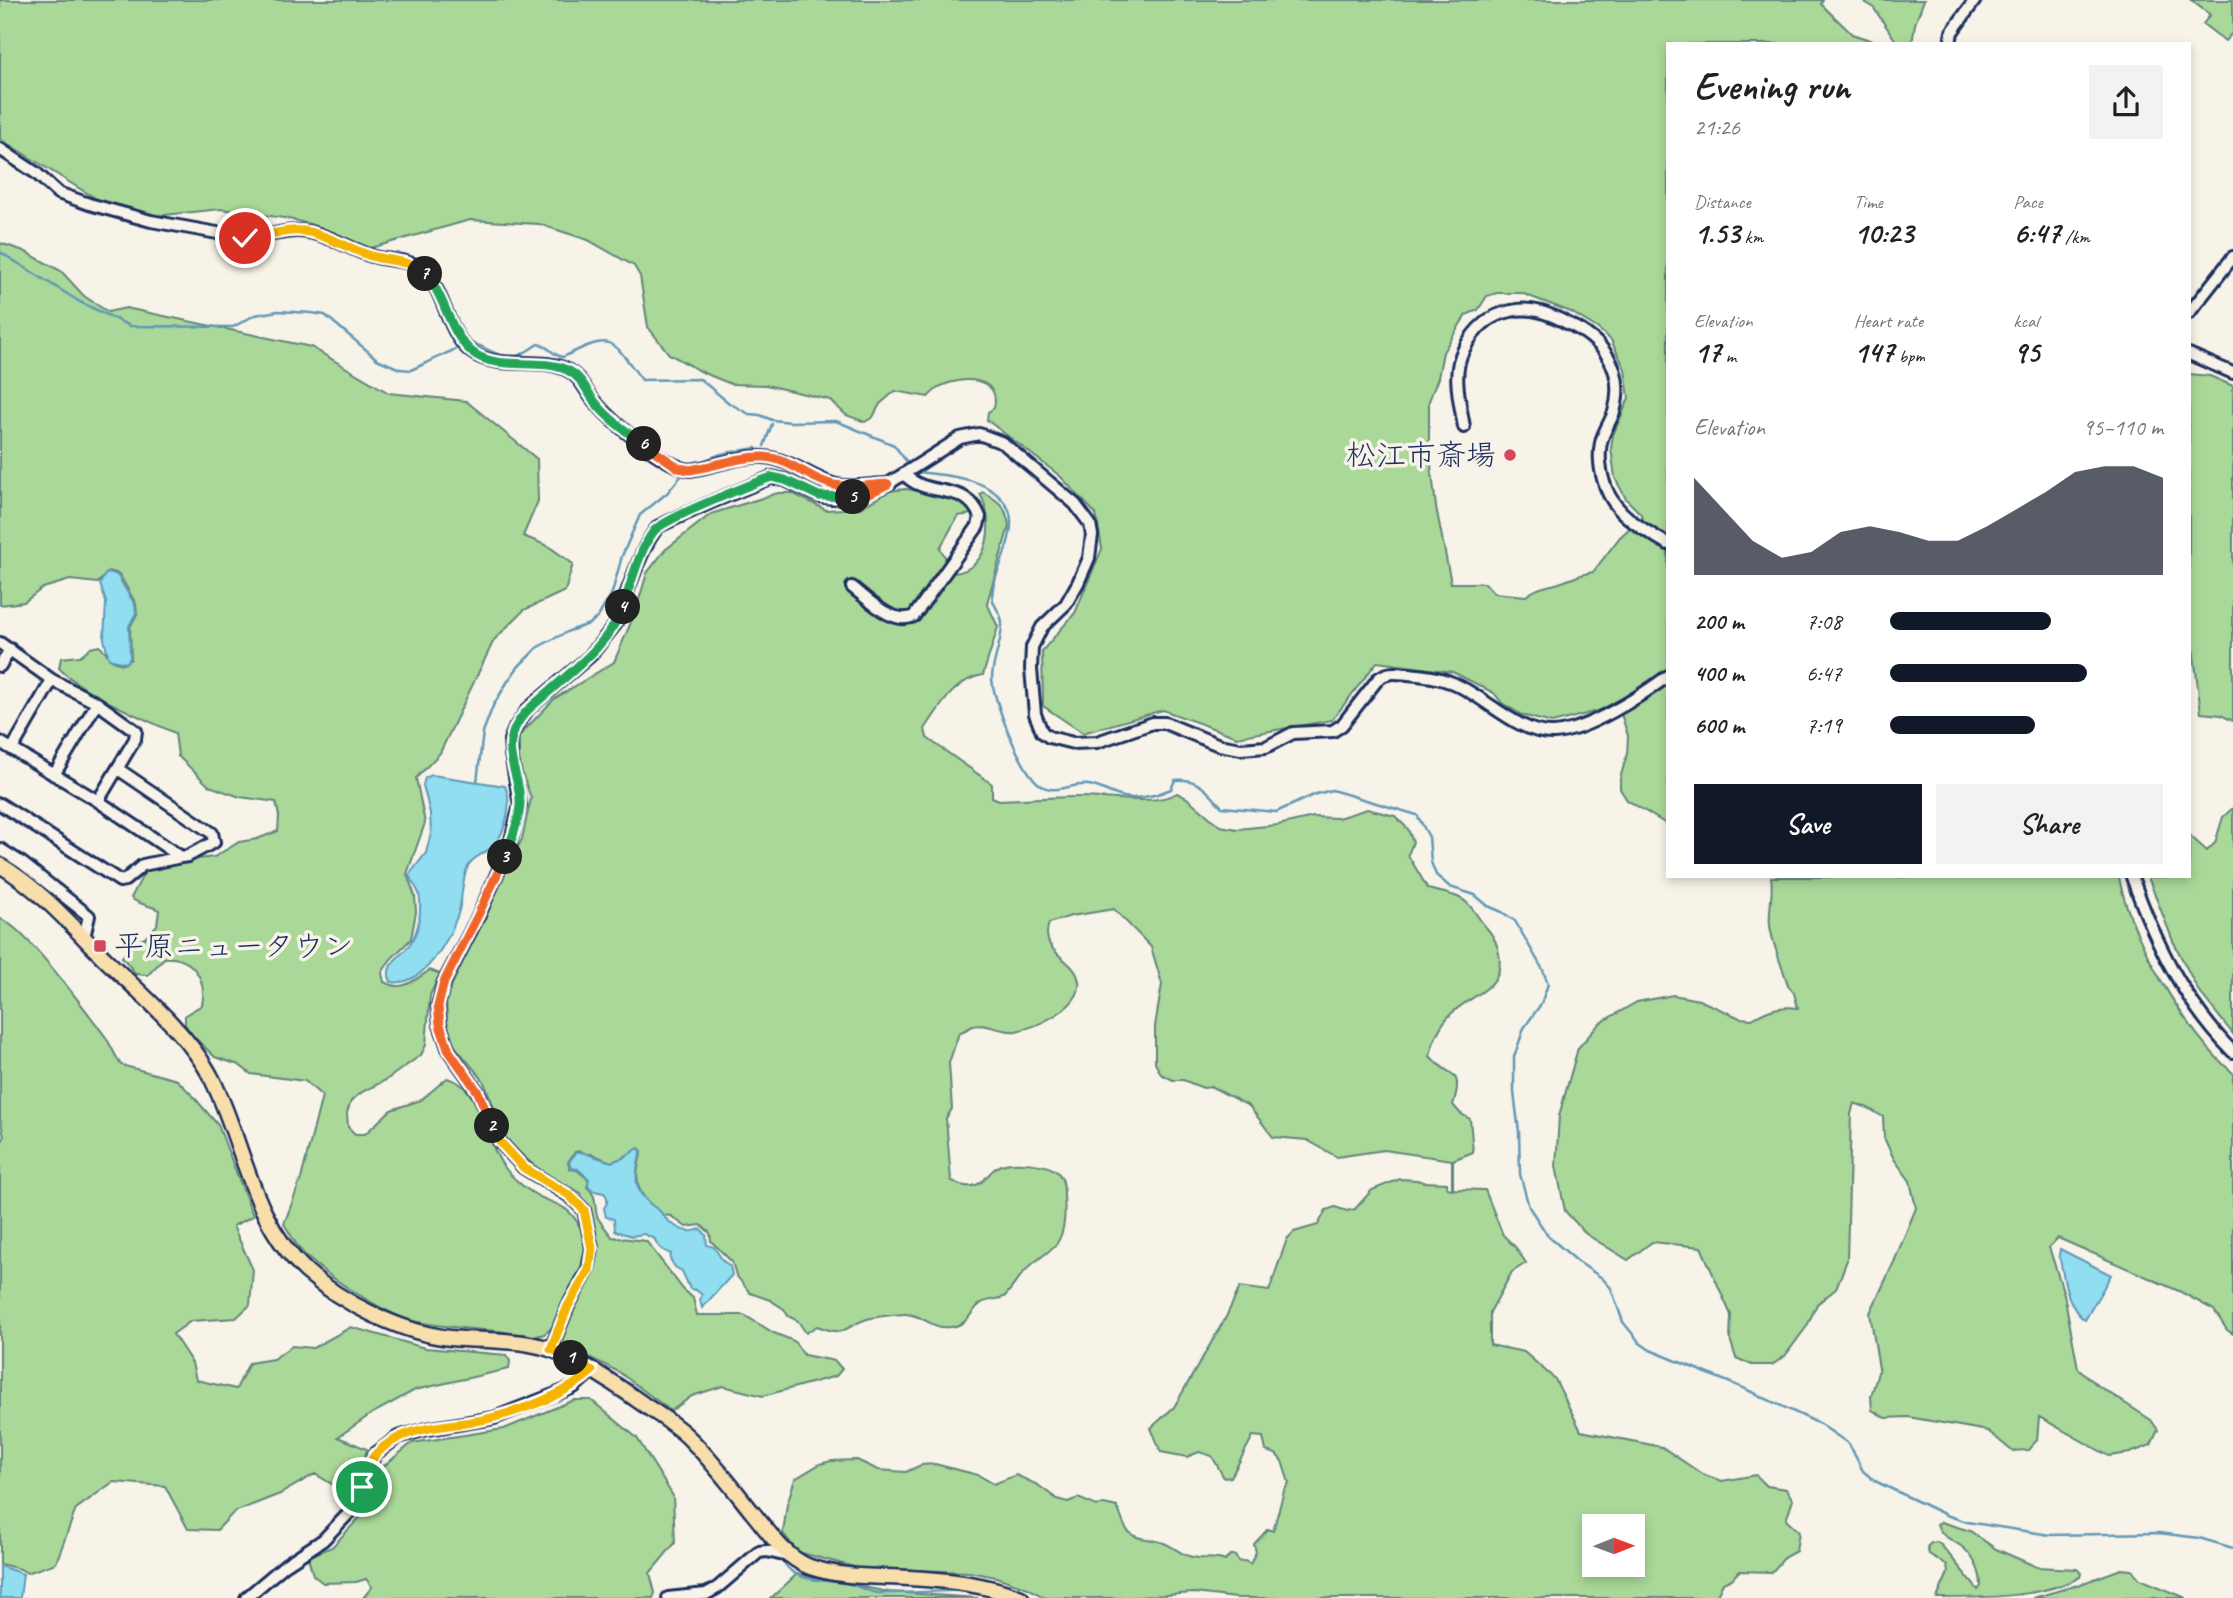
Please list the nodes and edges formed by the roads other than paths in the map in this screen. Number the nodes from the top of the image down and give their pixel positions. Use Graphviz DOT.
graph roads {
  1 [pos="1975,0"];
  2 [pos="1950,42"];
  3 [pos="0,149"];
  4 [pos="2233,257"];
  5 [pos="2191,310"];
  6 [pos="2191,355"];
  7 [pos="2233,373"];
  8 [pos="1464,427"];
  9 [pos="909,471"];
  10 [pos="888,484"];
  11 [pos="1666,543"];
  12 [pos="852,587"];
  13 [pos="5,646"];
  14 [pos="0,666"];
  15 [pos="1666,677"];
  16 [pos="52,680"];
  17 [pos="96,703"];
  18 [pos="0,742"];
  19 [pos="12,749"];
  20 [pos="118,769"];
  21 [pos="54,775"];
  22 [pos="98,802"];
  23 [pos="0,804"];
  24 [pos="0,849"];
  25 [pos="181,857"];
  26 [pos="0,866"];
  27 [pos="2132,878"];
  28 [pos="84,937"];
  29 [pos="2233,1052"];
  30 [pos="551,1349"];
  31 [pos="592,1371"];
  32 [pos="792,1556"];
  33 [pos="246,1598"];
  34 [pos="668,1598"];
  35 [pos="1021,1598"];
  1 -- 2 [label="street"];
  3 -- 10 [label="street"];
  4 -- 5 [label="street"];
  6 -- 7 [label="street"];
  8 -- 11 [label="street"];
  9 -- 10 [label="street"];
  9 -- 12 [label="street"];
  9 -- 15 [label="street"];
  10 -- 30 [label="street"];
  13 -- 14 [label="street"];
  13 -- 16 [label="street"];
  16 -- 17 [label="street"];
  16 -- 19 [label="street"];
  17 -- 20 [label="street"];
  17 -- 21 [label="street"];
  18 -- 19 [label="street"];
  19 -- 21 [label="street"];
  20 -- 22 [label="street"];
  20 -- 25 [label="street"];
  21 -- 22 [label="street"];
  22 -- 25 [label="street"];
  23 -- 25 [label="street"];
  24 -- 28 [label="street"];
  26 -- 28 [label="main road"];
  27 -- 29 [label="street"];
  28 -- 30 [label="main road"];
  30 -- 31 [label="main road"];
  31 -- 32 [label="main road"];
  31 -- 33 [label="street"];
  32 -- 34 [label="street"];
  32 -- 35 [label="main road"];
}
